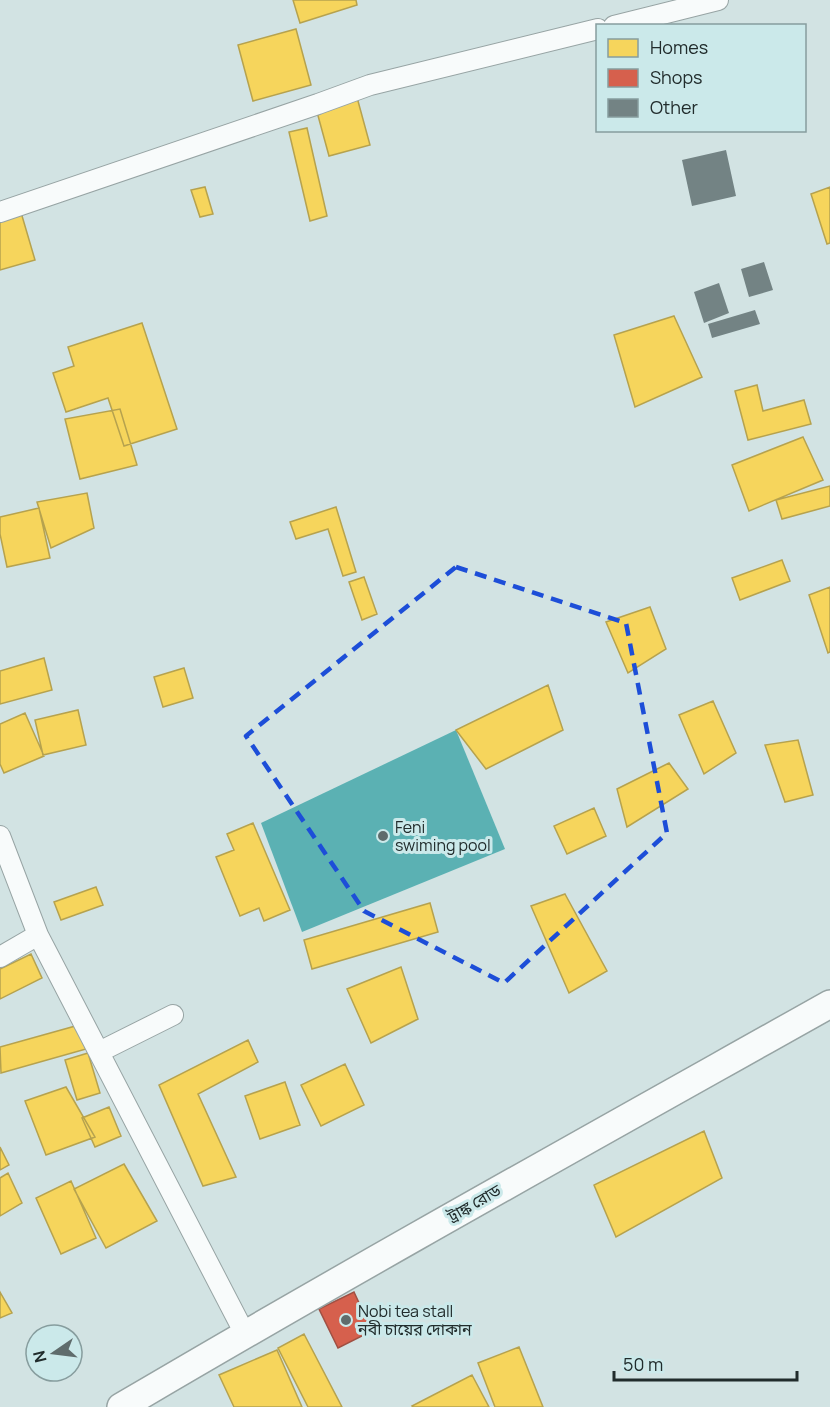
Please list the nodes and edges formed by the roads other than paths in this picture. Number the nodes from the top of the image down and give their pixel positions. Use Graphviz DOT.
graph roads {
  1 [pos="718,0"];
  2 [pos="622,24"];
  3 [pos="596,29"];
  4 [pos="0,212"];
  5 [pos="0,836"];
  6 [pos="38,935"];
  7 [pos="0,957"];
  8 [pos="830,1004"];
  9 [pos="173,1014"];
  10 [pos="99,1052"];
  11 [pos="245,1334"];
  12 [pos="121,1407"];
  1 -- 2 [label="street"];
  3 -- 4 [label="street"];
  5 -- 6 [label="street"];
  6 -- 7 [label="street"];
  6 -- 10 [label="street"];
  8 -- 11 [label="main road, ট্রাঙ্ক রোড"];
  9 -- 10 [label="street"];
  10 -- 11 [label="street"];
  11 -- 12 [label="main road, ট্রাঙ্ক রোড"];
}
